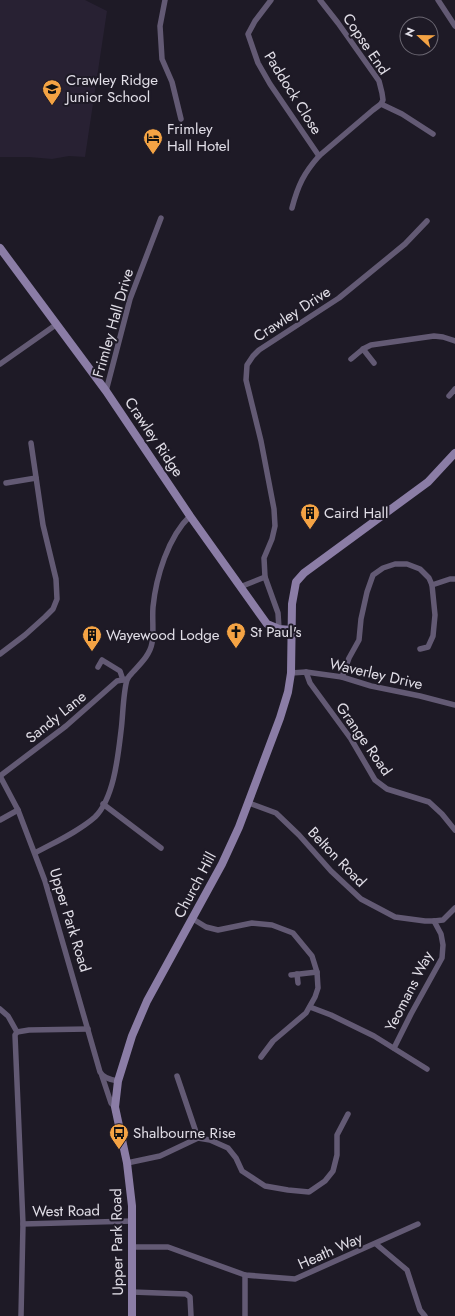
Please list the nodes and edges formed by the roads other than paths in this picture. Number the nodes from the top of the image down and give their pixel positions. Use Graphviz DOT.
graph roads {
  1 [pos="165,0"];
  2 [pos="271,0"];
  3 [pos="320,0"];
  4 [pos="438,0"];
  5 [pos="455,26"];
  6 [pos="381,104"];
  7 [pos="181,119"];
  8 [pos="434,134"];
  9 [pos="319,156"];
  10 [pos="292,208"];
  11 [pos="161,218"];
  12 [pos="426,221"];
  13 [pos="0,248"];
  14 [pos="57,324"];
  15 [pos="455,341"];
  16 [pos="363,349"];
  17 [pos="351,359"];
  18 [pos="374,363"];
  19 [pos="0,364"];
  20 [pos="455,389"];
  21 [pos="106,391"];
  22 [pos="450,396"];
  23 [pos="31,443"];
  24 [pos="455,453"];
  25 [pos="36,478"];
  26 [pos="6,483"];
  27 [pos="190,516"];
  28 [pos="265,577"];
  29 [pos="455,579"];
  30 [pos="432,585"];
  31 [pos="240,587"];
  32 [pos="279,629"];
  33 [pos="291,630"];
  34 [pos="420,649"];
  35 [pos="0,654"];
  36 [pos="98,667"];
  37 [pos="306,672"];
  38 [pos="291,673"];
  39 [pos="342,677"];
  40 [pos="125,679"];
  41 [pos="455,705"];
  42 [pos="0,776"];
  43 [pos="249,803"];
  44 [pos="103,804"];
  45 [pos="18,810"];
  46 [pos="0,820"];
  47 [pos="455,830"];
  48 [pos="161,848"];
  49 [pos="35,853"];
  50 [pos="455,908"];
  51 [pos="193,919"];
  52 [pos="434,921"];
  53 [pos="317,972"];
  54 [pos="298,983"];
  55 [pos="310,1007"];
  56 [pos="0,1009"];
  57 [pos="88,1029"];
  58 [pos="17,1032"];
  59 [pos="394,1048"];
  60 [pos="261,1057"];
  61 [pos="427,1069"];
  62 [pos="102,1076"];
  63 [pos="177,1076"];
  64 [pos="118,1081"];
  65 [pos="115,1107"];
  66 [pos="348,1114"];
  67 [pos="198,1138"];
  68 [pos="127,1163"];
  69 [pos="133,1221"];
  70 [pos="23,1224"];
  71 [pos="418,1224"];
  72 [pos="376,1244"];
  73 [pos="133,1247"];
  74 [pos="245,1275"];
  75 [pos="132,1292"];
  76 [pos="21,1316"];
  77 [pos="132,1316"];
  78 [pos="192,1316"];
  79 [pos="245,1316"];
  80 [pos="425,1316"];
  1 -- 7 [label="street"];
  2 -- 9 [label="street, Paddock Close"];
  3 -- 6 [label="street, Copse End"];
  4 -- 5 [label="street"];
  6 -- 8 [label="street"];
  6 -- 9 [label="street"];
  9 -- 10 [label="street"];
  11 -- 21 [label="street, Frimley Hall Drive"];
  12 -- 28 [label="street, Crawley Drive"];
  13 -- 14 [label="street, Crawley Ridge"];
  14 -- 19 [label="street"];
  14 -- 21 [label="street, Crawley Ridge"];
  15 -- 16 [label="street"];
  16 -- 17 [label="street"];
  16 -- 18 [label="street"];
  20 -- 22 [label="street"];
  21 -- 27 [label="street, Crawley Ridge"];
  23 -- 25 [label="street"];
  24 -- 33 [label="street, Church Hill"];
  25 -- 26 [label="street"];
  25 -- 35 [label="street"];
  27 -- 31 [label="street, Crawley Ridge"];
  27 -- 40 [label="street, Sandy Lane"];
  28 -- 31 [label="street"];
  28 -- 32 [label="street, Crawley Drive"];
  29 -- 30 [label="street"];
  30 -- 34 [label="street"];
  30 -- 39 [label="street"];
  31 -- 32 [label="street, Crawley Ridge"];
  32 -- 33 [label="street, Crawley Ridge"];
  33 -- 38 [label="street, Church Hill"];
  36 -- 40 [label="street"];
  37 -- 38 [label="street, Waverley Drive"];
  37 -- 39 [label="street, Waverley Drive"];
  37 -- 47 [label="street, Grange Road"];
  38 -- 43 [label="street, Church Hill"];
  39 -- 41 [label="street, Waverley Drive"];
  40 -- 42 [label="street, Sandy Lane"];
  40 -- 44 [label="street"];
  42 -- 45 [label="street, Upper Park Road"];
  43 -- 51 [label="street, Church Hill"];
  43 -- 52 [label="street, Belton Road"];
  44 -- 48 [label="street"];
  44 -- 49 [label="street"];
  45 -- 46 [label="street"];
  45 -- 49 [label="street, Upper Park Road"];
  49 -- 57 [label="street, Upper Park Road"];
  50 -- 52 [label="street"];
  51 -- 53 [label="street"];
  51 -- 64 [label="street, Church Hill"];
  52 -- 59 [label="street, Yeomans Way"];
  53 -- 54 [label="street"];
  53 -- 55 [label="street"];
  55 -- 59 [label="street"];
  55 -- 60 [label="street"];
  56 -- 58 [label="street"];
  57 -- 58 [label="street"];
  57 -- 62 [label="street, Upper Park Road"];
  58 -- 70 [label="street"];
  59 -- 61 [label="street"];
  62 -- 64 [label="street"];
  62 -- 65 [label="street, Upper Park Road"];
  63 -- 67 [label="street"];
  64 -- 65 [label="street, Church Hill"];
  65 -- 68 [label="street, Upper Park Road"];
  66 -- 67 [label="street"];
  67 -- 68 [label="street"];
  68 -- 69 [label="street, Upper Park Road"];
  69 -- 70 [label="street, West Road"];
  69 -- 73 [label="street, Upper Park Road"];
  70 -- 76 [label="street"];
  71 -- 72 [label="street, Heath Way"];
  72 -- 74 [label="street, Heath Way"];
  72 -- 80 [label="street"];
  73 -- 74 [label="street, Heath Way"];
  73 -- 75 [label="street, Upper Park Road"];
  74 -- 79 [label="street"];
  75 -- 77 [label="street, Upper Park Road"];
  75 -- 78 [label="street"];
}
